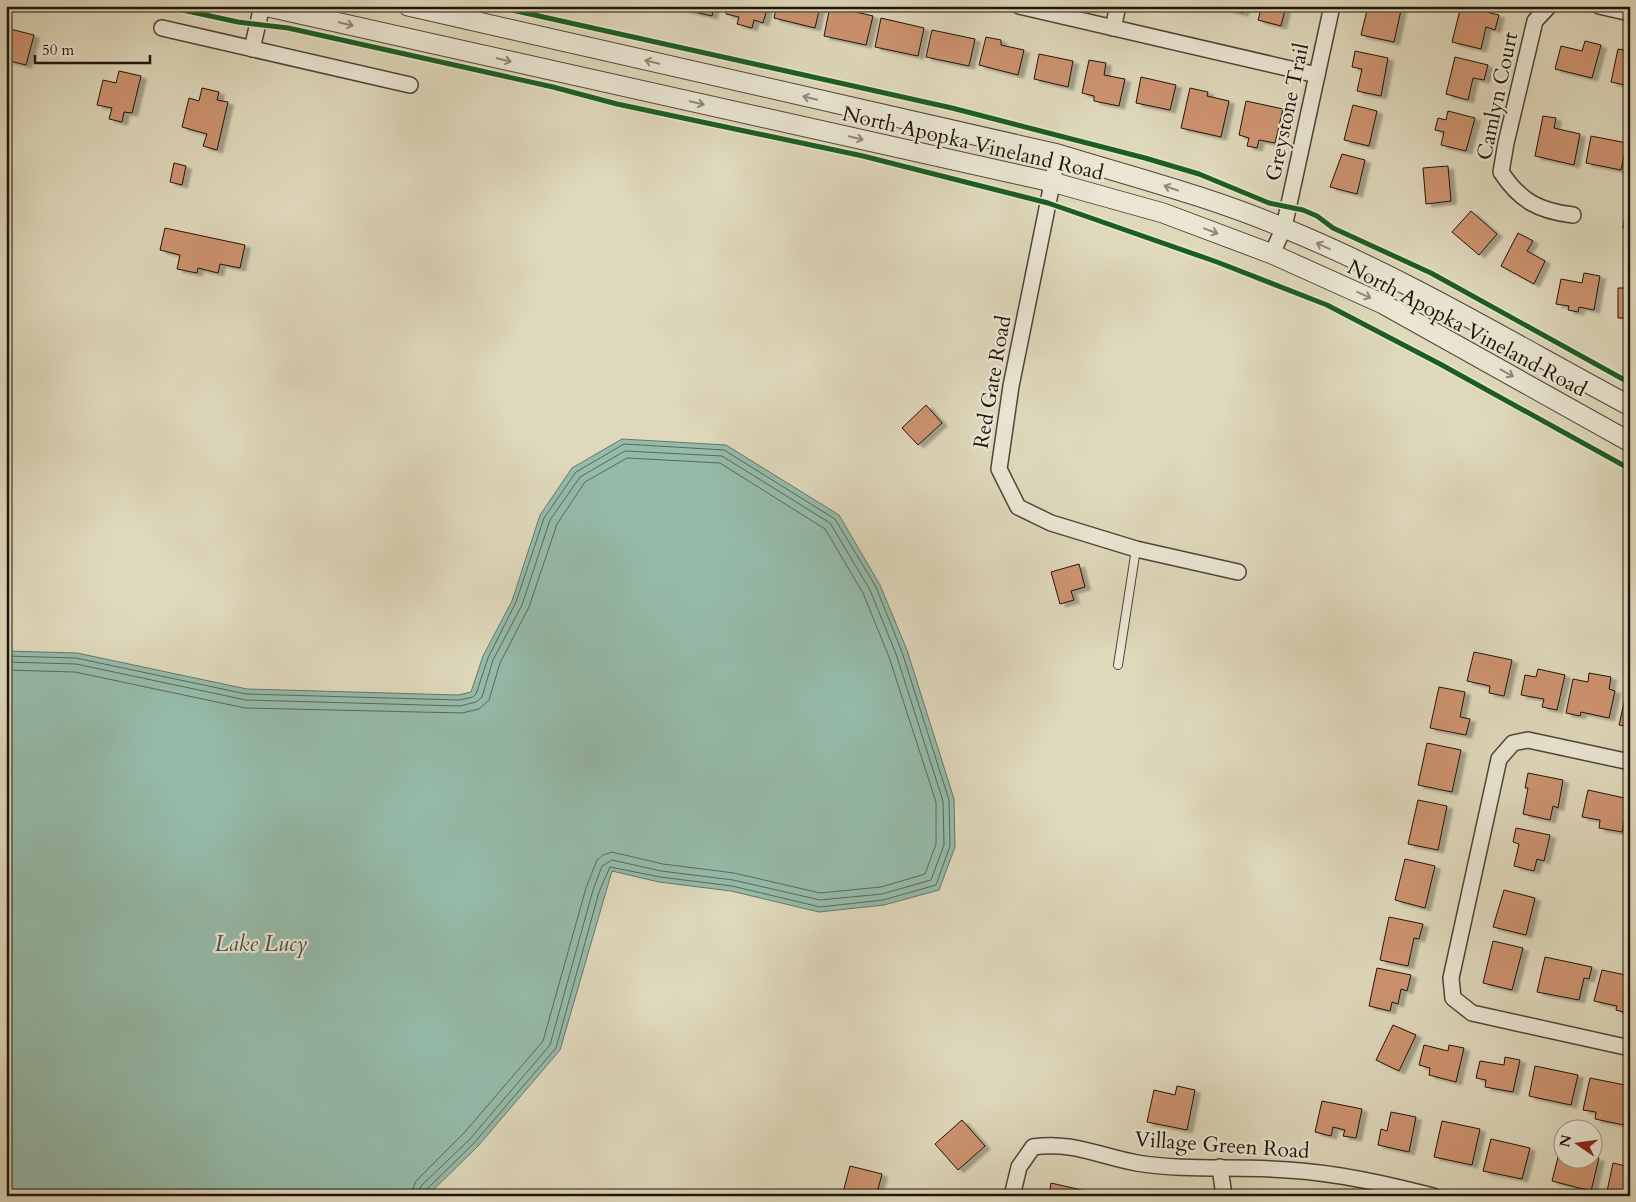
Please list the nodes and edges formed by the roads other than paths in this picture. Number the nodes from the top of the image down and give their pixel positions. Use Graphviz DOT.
graph roads {
  1 [pos="263,6"];
  2 [pos="408,6"];
  3 [pos="1019,6"];
  4 [pos="1118,6"];
  5 [pos="1332,6"];
  6 [pos="1549,6"];
  7 [pos="1599,6"];
  8 [pos="1630,13"];
  9 [pos="162,28"];
  10 [pos="1113,28"];
  11 [pos="252,49"];
  12 [pos="1317,75"];
  13 [pos="410,85"];
  14 [pos="1058,154"];
  15 [pos="1052,182"];
  16 [pos="1573,215"];
  17 [pos="1284,228"];
  18 [pos="1272,254"];
  19 [pos="1630,406"];
  20 [pos="1630,442"];
  21 [pos="1136,550"];
  22 [pos="1238,572"];
  23 [pos="1118,665"];
  24 [pos="1630,762"];
  25 [pos="1630,1048"];
  26 [pos="1220,1167"];
  27 [pos="1012,1196"];
  28 [pos="1224,1196"];
  29 [pos="1433,1196"];
  1 -- 11 [label="street"];
  1 -- 15 [label="street, North Apopka Vineland Road, one-way"];
  14 -- 2 [label="street, North Apopka Vineland Road, one-way"];
  3 -- 10 [label="street"];
  4 -- 10 [label="street"];
  5 -- 12 [label="street, Greystone Trail"];
  6 -- 16 [label="street, Camlyn Court"];
  7 -- 8 [label="street"];
  9 -- 11 [label="street"];
  10 -- 12 [label="street"];
  11 -- 13 [label="street"];
  12 -- 17 [label="street, Greystone Trail"];
  14 -- 15 [label="street, Red Gate Road"];
  17 -- 14 [label="street, North Apopka Vineland Road, one-way"];
  15 -- 18 [label="street, North Apopka Vineland Road, one-way"];
  15 -- 21 [label="street, Red Gate Road"];
  17 -- 18 [label="street, Greystone Trail"];
  19 -- 17 [label="street, North Apopka Vineland Road, one-way"];
  18 -- 20 [label="street, North Apopka Vineland Road, one-way"];
  21 -- 22 [label="street, Red Gate Road"];
  21 -- 23 [label="lane"];
  24 -- 25 [label="street"];
  26 -- 27 [label="street, Village Green Road"];
  26 -- 28 [label="street"];
  26 -- 29 [label="street, Village Green Road"];
}
